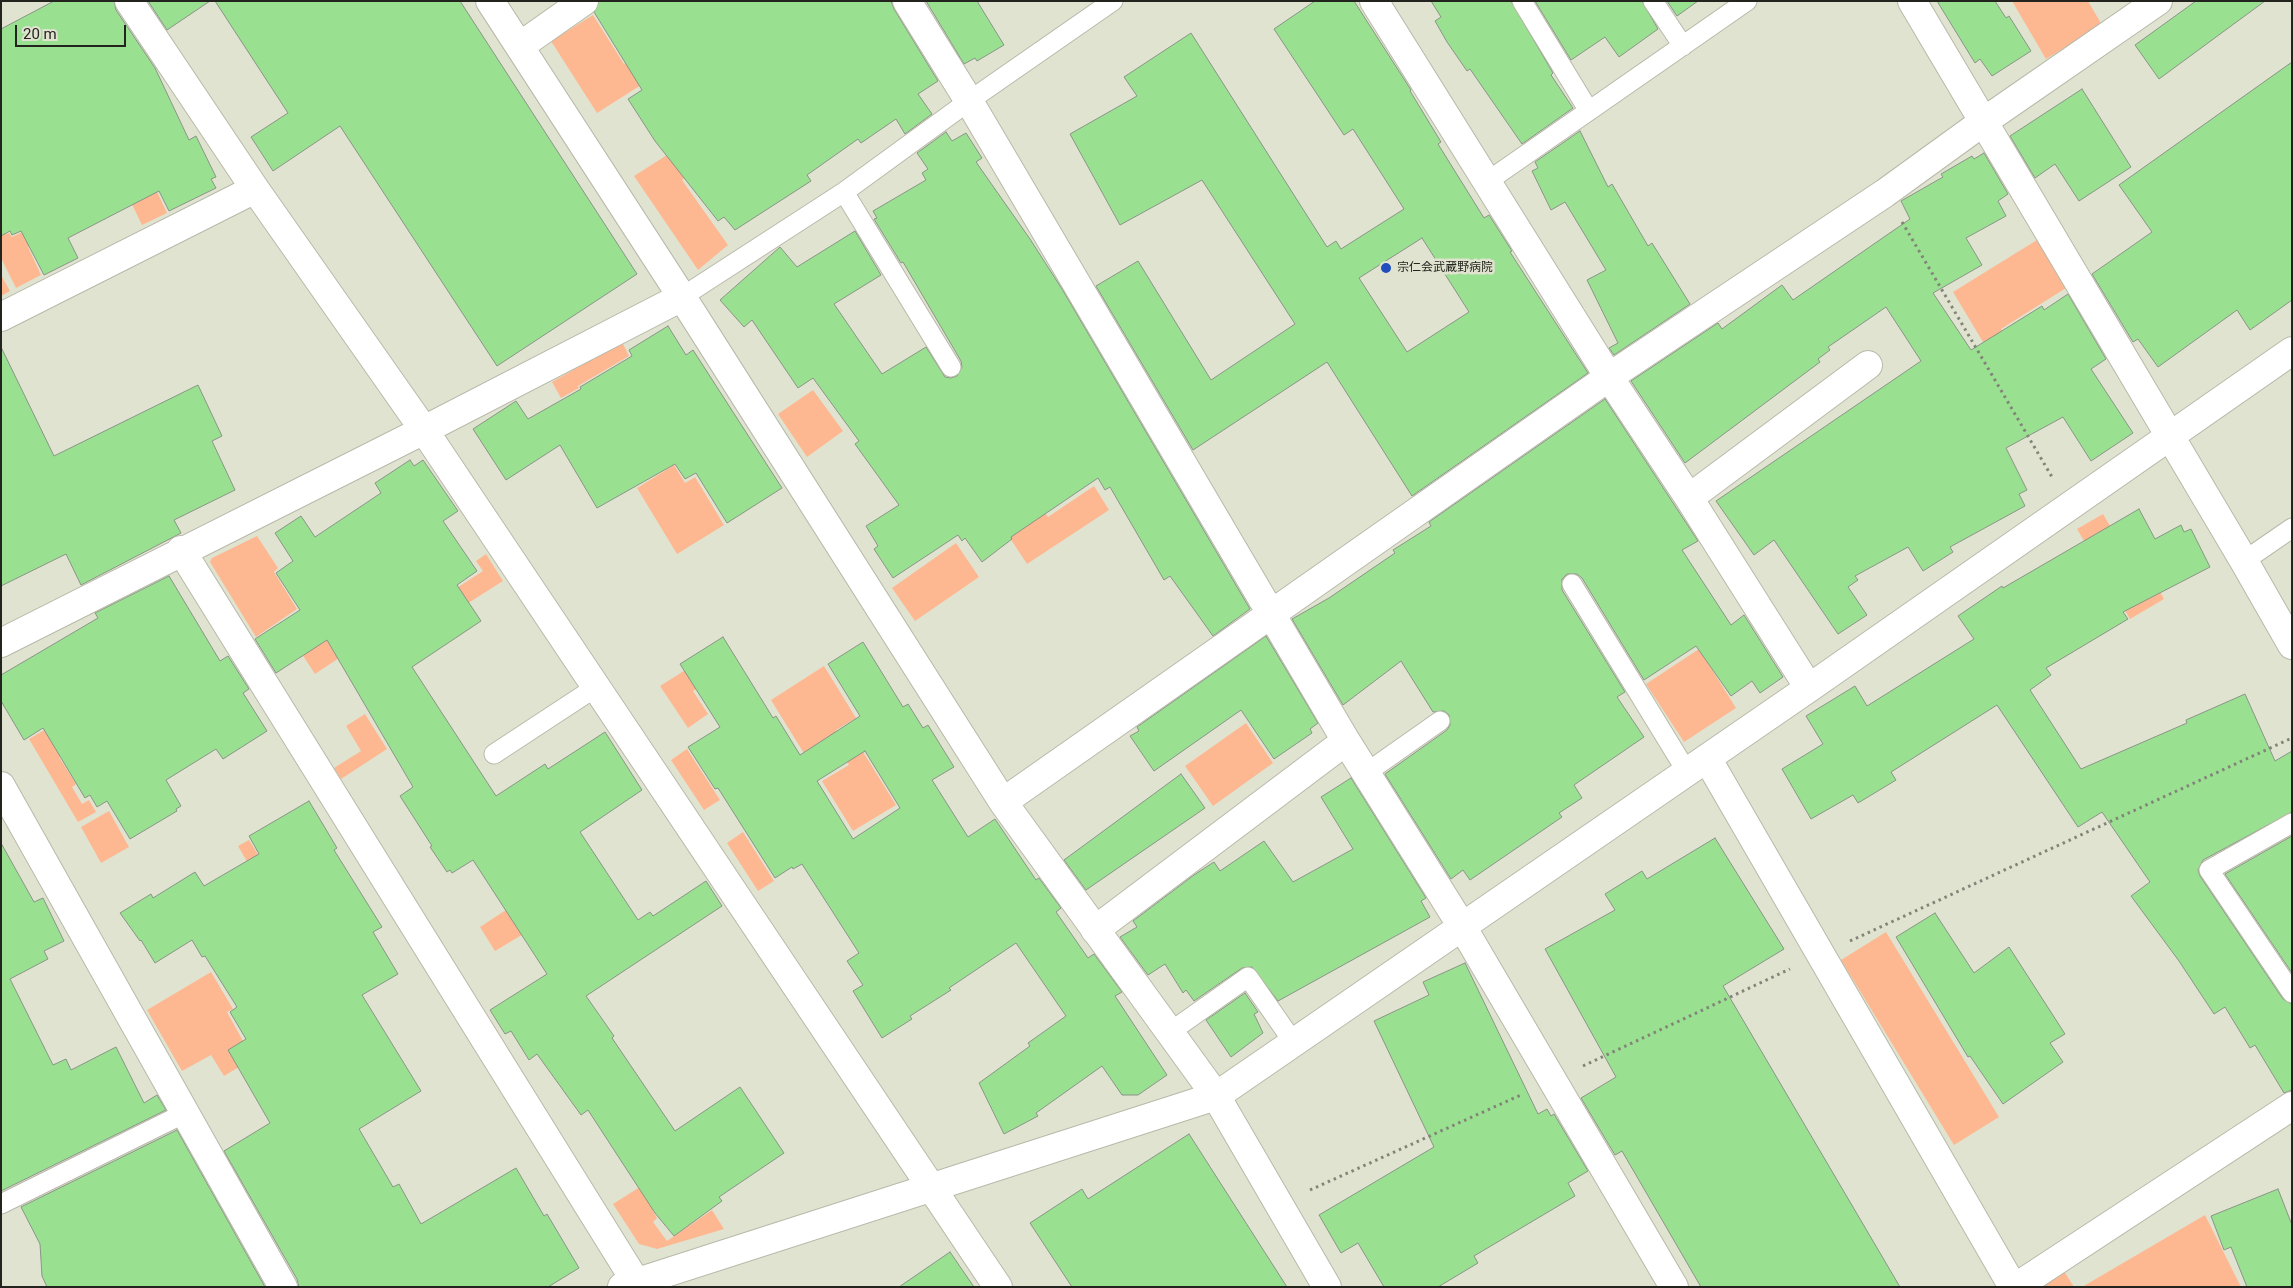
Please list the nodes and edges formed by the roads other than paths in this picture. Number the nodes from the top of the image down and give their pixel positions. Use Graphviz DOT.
graph roads {
  1 [pos="129,1"];
  2 [pos="490,1"];
  3 [pos="584,1"];
  4 [pos="907,1"];
  5 [pos="1113,1"];
  6 [pos="1374,1"];
  7 [pos="1522,1"];
  8 [pos="1653,1"];
  9 [pos="1747,1"];
  10 [pos="1912,1"];
  11 [pos="2158,1"];
  12 [pos="520,46"];
  13 [pos="1683,46"];
  14 [pos="969,101"];
  15 [pos="1589,110"];
  16 [pos="1983,122"];
  17 [pos="1488,181"];
  18 [pos="255,189"];
  19 [pos="844,192"];
  20 [pos="682,297"];
  21 [pos="1,317"];
  22 [pos="2292,351"];
  23 [pos="1868,365"];
  24 [pos="951,367"];
  25 [pos="1609,377"];
  26 [pos="424,430"];
  27 [pos="2170,436"];
  28 [pos="1689,498"];
  29 [pos="2292,528"];
  30 [pos="181,550"];
  31 [pos="2244,561"];
  32 [pos="1572,584"];
  33 [pos="1270,613"];
  34 [pos="1,643"];
  35 [pos="2292,645"];
  36 [pos="596,687"];
  37 [pos="1810,688"];
  38 [pos="1440,721"];
  39 [pos="1346,741"];
  40 [pos="494,754"];
  41 [pos="1697,765"];
  42 [pos="1366,773"];
  43 [pos="1,786"];
  44 [pos="1004,802"];
  45 [pos="2292,823"];
  46 [pos="1463,928"];
  47 [pos="1095,930"];
  48 [pos="2292,993"];
  49 [pos="1170,1032"];
  50 [pos="1294,1043"];
  51 [pos="1216,1096"];
  52 [pos="2292,1106"];
  53 [pos="185,1114"];
  54 [pos="931,1188"];
  55 [pos="1,1204"];
  56 [pos="633,1285"];
  57 [pos="283,1287"];
  58 [pos="998,1287"];
  59 [pos="1326,1287"];
  60 [pos="1674,1287"];
  61 [pos="2014,1287"];
  1 -- 18 [label="street"];
  2 -- 12 [label="street"];
  3 -- 12 [label="street"];
  4 -- 14 [label="street"];
  5 -- 14 [label="lane"];
  6 -- 17 [label="street"];
  7 -- 15 [label="lane"];
  8 -- 13 [label="lane"];
  9 -- 13 [label="lane"];
  10 -- 16 [label="street"];
  11 -- 16 [label="street"];
  12 -- 20 [label="street"];
  13 -- 15 [label="lane"];
  14 -- 19 [label="lane"];
  14 -- 33 [label="street"];
  15 -- 17 [label="lane"];
  16 -- 25 [label="street"];
  16 -- 27 [label="street"];
  17 -- 25 [label="street"];
  18 -- 21 [label="street"];
  18 -- 26 [label="street"];
  19 -- 20 [label="lane"];
  19 -- 24 [label="lane"];
  20 -- 26 [label="street"];
  20 -- 44 [label="street"];
  22 -- 27 [label="street"];
  23 -- 28 [label="street"];
  25 -- 28 [label="street"];
  25 -- 33 [label="street"];
  26 -- 30 [label="street"];
  26 -- 36 [label="street"];
  27 -- 31 [label="street"];
  27 -- 37 [label="street"];
  28 -- 37 [label="street"];
  29 -- 31 [label="lane"];
  30 -- 34 [label="street"];
  30 -- 56 [label="street"];
  31 -- 35 [label="street"];
  32 -- 41 [label="lane"];
  33 -- 39 [label="street"];
  33 -- 44 [label="street"];
  36 -- 40 [label="lane"];
  36 -- 54 [label="street"];
  37 -- 41 [label="street"];
  38 -- 42 [label="lane"];
  39 -- 42 [label="street"];
  39 -- 47 [label="street"];
  41 -- 46 [label="street"];
  41 -- 61 [label="street"];
  42 -- 46 [label="street"];
  43 -- 53 [label="street"];
  44 -- 47 [label="street"];
  45 -- 48 [label="lane"];
  46 -- 50 [label="street"];
  46 -- 60 [label="street"];
  47 -- 49 [label="street"];
  49 -- 50 [label="lane"];
  49 -- 51 [label="street"];
  50 -- 51 [label="street"];
  51 -- 54 [label="street"];
  51 -- 59 [label="street"];
  52 -- 61 [label="street"];
  53 -- 55 [label="lane"];
  53 -- 57 [label="street"];
  54 -- 56 [label="street"];
  54 -- 58 [label="street"];
}
